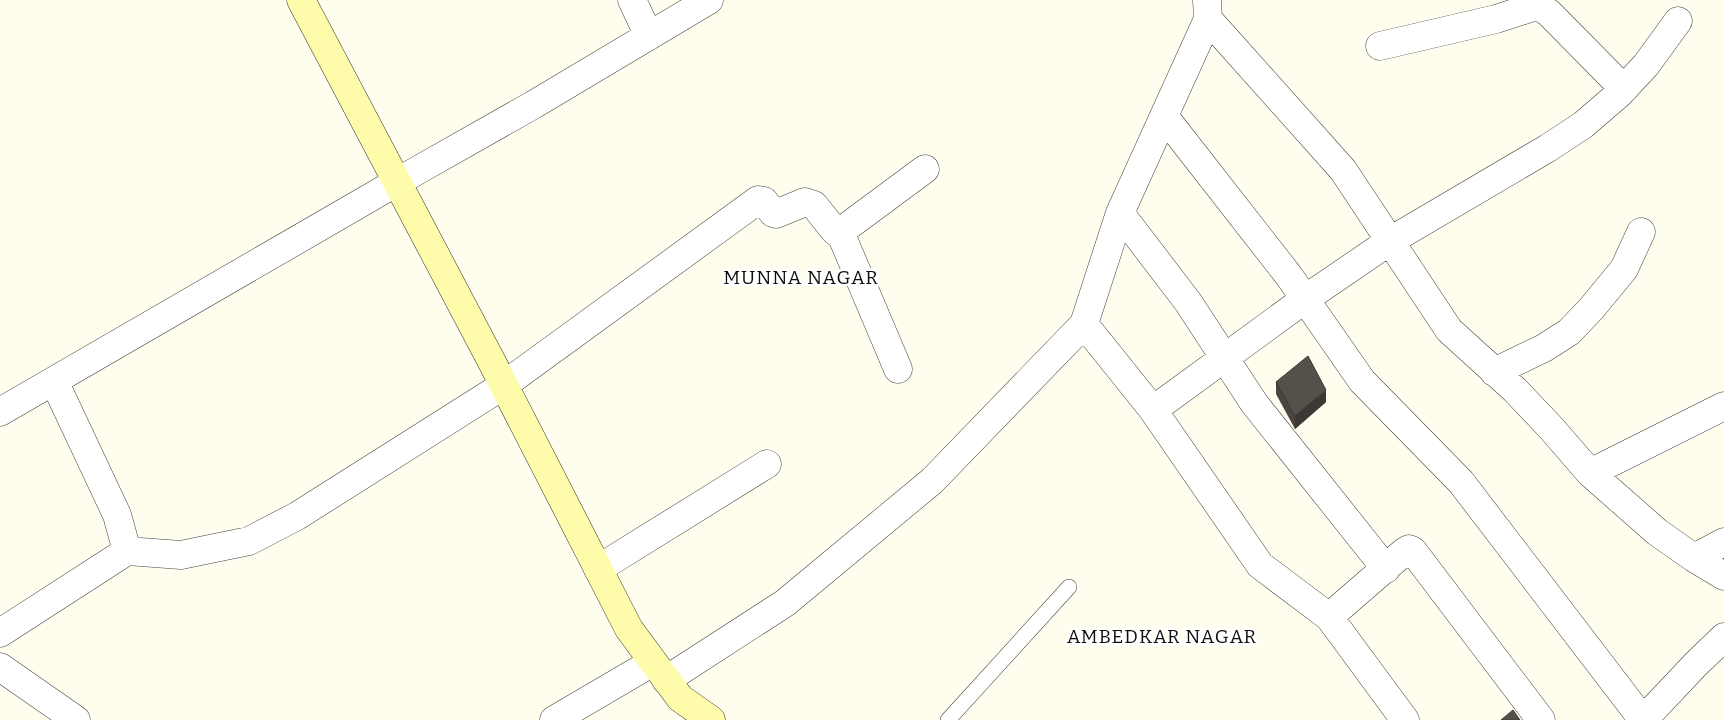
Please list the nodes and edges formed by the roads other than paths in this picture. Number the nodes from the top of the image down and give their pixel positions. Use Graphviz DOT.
graph roads {
  1 [pos="302,0"];
  2 [pos="632,0"];
  3 [pos="709,0"];
  4 [pos="1208,10"];
  5 [pos="1678,22"];
  6 [pos="649,36"];
  7 [pos="1380,46"];
  8 [pos="1624,89"];
  9 [pos="1164,116"];
  10 [pos="925,169"];
  11 [pos="397,182"];
  12 [pos="1120,213"];
  13 [pos="840,232"];
  14 [pos="1641,232"];
  15 [pos="1390,241"];
  16 [pos="1305,299"];
  17 [pos="1084,324"];
  18 [pos="1224,358"];
  19 [pos="898,369"];
  20 [pos="1494,372"];
  21 [pos="54,381"];
  22 [pos="504,385"];
  23 [pos="1724,406"];
  24 [pos="1153,410"];
  25 [pos="0,412"];
  26 [pos="767,464"];
  27 [pos="1590,474"];
  28 [pos="1724,542"];
  29 [pos="127,550"];
  30 [pos="1694,558"];
  31 [pos="598,569"];
  32 [pos="1386,569"];
  33 [pos="1724,576"];
  34 [pos="1069,587"];
  35 [pos="1330,617"];
  36 [pos="0,633"];
  37 [pos="1724,637"];
  38 [pos="0,667"];
  39 [pos="660,671"];
  40 [pos="76,720"];
  41 [pos="554,720"];
  42 [pos="711,720"];
  43 [pos="948,720"];
  44 [pos="1405,720"];
  45 [pos="1540,720"];
  46 [pos="1643,720"];
  1 -- 11 [label="main road"];
  2 -- 6 [label="street"];
  3 -- 6 [label="street"];
  4 -- 9 [label="street"];
  4 -- 15 [label="street"];
  5 -- 8 [label="street"];
  6 -- 11 [label="street"];
  7 -- 8 [label="street"];
  8 -- 15 [label="street"];
  9 -- 12 [label="street"];
  9 -- 16 [label="street"];
  10 -- 13 [label="street"];
  11 -- 21 [label="street"];
  11 -- 22 [label="main road"];
  12 -- 17 [label="street"];
  12 -- 18 [label="street"];
  13 -- 19 [label="street"];
  13 -- 22 [label="street"];
  14 -- 20 [label="street"];
  15 -- 16 [label="street"];
  15 -- 20 [label="street"];
  16 -- 18 [label="street"];
  16 -- 46 [label="street"];
  17 -- 24 [label="street"];
  17 -- 39 [label="street"];
  18 -- 24 [label="street"];
  18 -- 32 [label="street"];
  20 -- 27 [label="street"];
  21 -- 25 [label="street"];
  21 -- 29 [label="street"];
  22 -- 29 [label="street"];
  22 -- 31 [label="main road"];
  23 -- 27 [label="street"];
  24 -- 35 [label="street"];
  26 -- 31 [label="street"];
  27 -- 30 [label="street"];
  28 -- 30 [label="street"];
  29 -- 36 [label="street"];
  30 -- 33 [label="street"];
  31 -- 39 [label="main road"];
  32 -- 35 [label="street"];
  32 -- 45 [label="street"];
  34 -- 43 [label="lane"];
  35 -- 44 [label="street"];
  37 -- 46 [label="street"];
  38 -- 40 [label="street"];
  39 -- 41 [label="street"];
  39 -- 42 [label="main road"];
}
